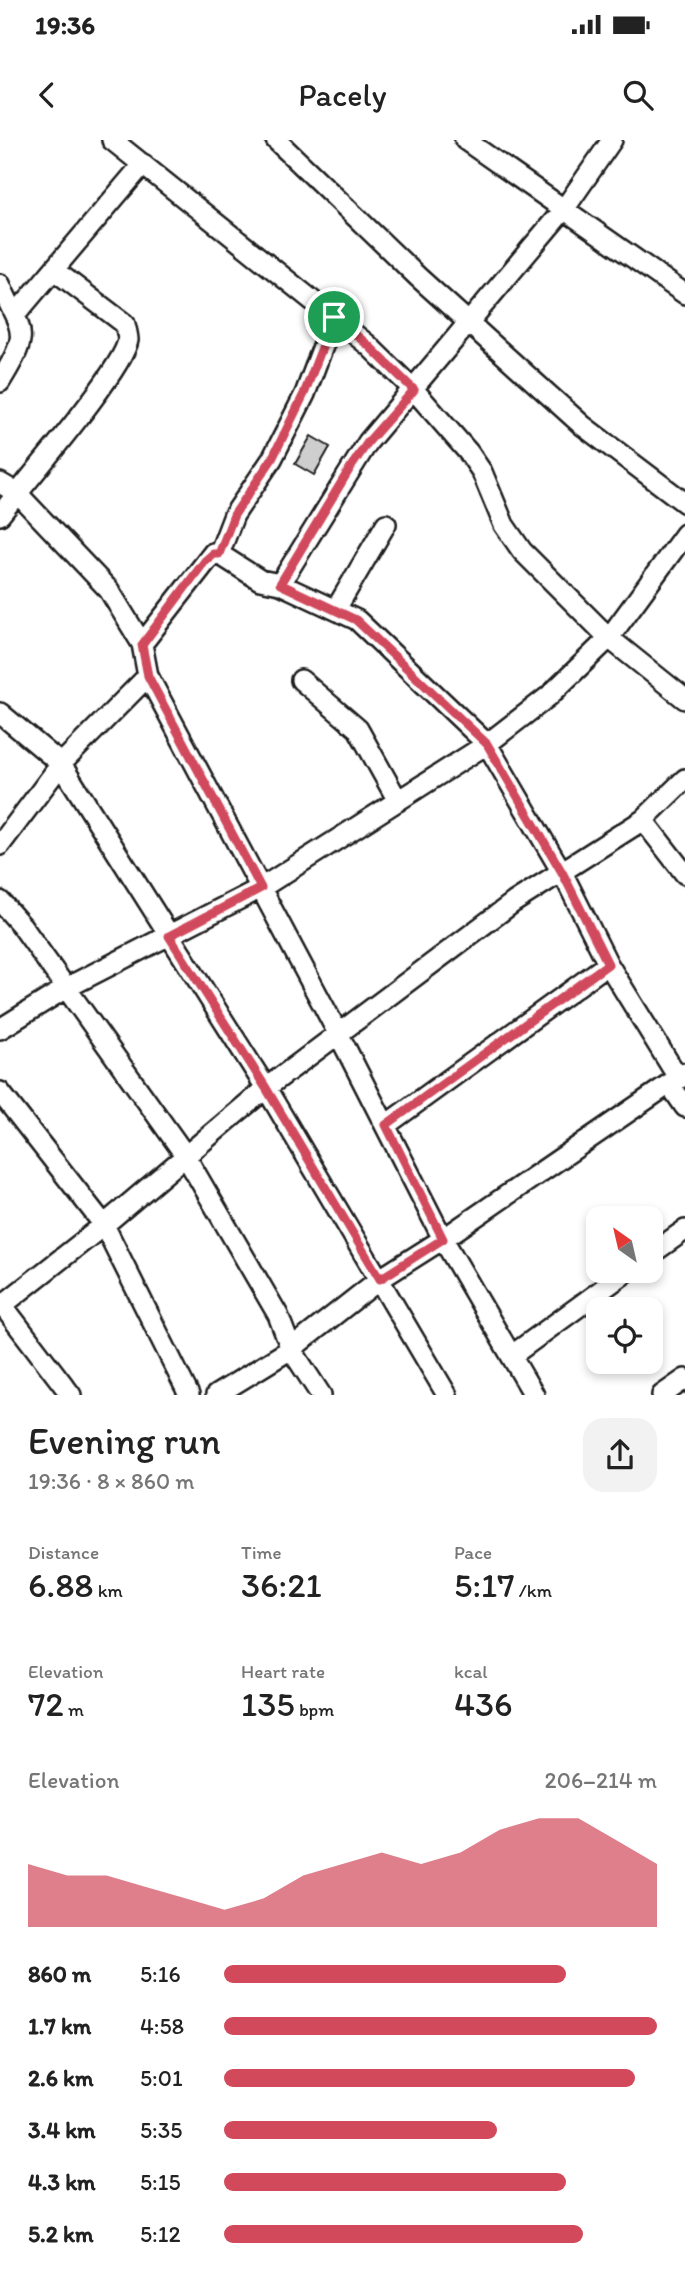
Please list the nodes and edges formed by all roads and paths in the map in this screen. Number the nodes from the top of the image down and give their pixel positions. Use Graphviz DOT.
graph roads {
  1 [pos="112,140"];
  2 [pos="276,140"];
  3 [pos="465,140"];
  4 [pos="612,140"];
  5 [pos="143,164"];
  6 [pos="565,208"];
  7 [pos="54,270"];
  8 [pos="0,284"];
  9 [pos="685,294"];
  10 [pos="16,314"];
  11 [pos="334,317"];
  12 [pos="469,324"];
  13 [pos="0,382"];
  14 [pos="414,390"];
  15 [pos="0,483"];
  16 [pos="17,493"];
  17 [pos="685,503"];
  18 [pos="0,515"];
  19 [pos="386,524"];
  20 [pos="685,534"];
  21 [pos="219,554"];
  22 [pos="280,584"];
  23 [pos="336,609"];
  24 [pos="609,638"];
  25 [pos="142,645"];
  26 [pos="148,676"];
  27 [pos="301,680"];
  28 [pos="685,699"];
  29 [pos="0,713"];
  30 [pos="487,744"];
  31 [pos="61,764"];
  32 [pos="685,779"];
  33 [pos="398,801"];
  34 [pos="643,820"];
  35 [pos="0,845"];
  36 [pos="563,874"];
  37 [pos="685,874"];
  38 [pos="261,888"];
  39 [pos="0,901"];
  40 [pos="169,936"];
  41 [pos="608,964"];
  42 [pos="66,988"];
  43 [pos="0,1029"];
  44 [pos="339,1035"];
  45 [pos="678,1079"];
  46 [pos="266,1088"];
  47 [pos="0,1093"];
  48 [pos="685,1107"];
  49 [pos="386,1125"];
  50 [pos="185,1155"];
  51 [pos="104,1225"];
  52 [pos="685,1230"];
  53 [pos="443,1239"];
  54 [pos="663,1246"];
  55 [pos="380,1279"];
  56 [pos="611,1283"];
  57 [pos="1,1305"];
  58 [pos="291,1349"];
  59 [pos="511,1356"];
  60 [pos="685,1379"];
  61 [pos="71,1395"];
  62 [pos="189,1395"];
  63 [pos="216,1395"];
  64 [pos="321,1395"];
  65 [pos="447,1395"];
  66 [pos="534,1395"];
  67 [pos="662,1395"];
  1 -- 5 [label="street"];
  2 -- 12 [label="street"];
  3 -- 6 [label="street"];
  4 -- 6 [label="street"];
  5 -- 7 [label="street"];
  5 -- 11 [label="street"];
  6 -- 9 [label="street"];
  6 -- 12 [label="street"];
  7 -- 10 [label="street"];
  7 -- 16 [label="street"];
  8 -- 10 [label="street"];
  10 -- 13 [label="street"];
  11 -- 14 [label="street"];
  11 -- 21 [label="street"];
  12 -- 14 [label="street"];
  12 -- 17 [label="street"];
  14 -- 22 [label="street"];
  14 -- 24 [label="street"];
  15 -- 16 [label="street"];
  16 -- 18 [label="street"];
  16 -- 25 [label="street"];
  19 -- 23 [label="street"];
  20 -- 24 [label="street"];
  21 -- 22 [label="street"];
  21 -- 25 [label="street"];
  22 -- 23 [label="street"];
  23 -- 30 [label="street"];
  24 -- 28 [label="street"];
  24 -- 30 [label="street"];
  25 -- 26 [label="street"];
  26 -- 31 [label="street"];
  26 -- 38 [label="street"];
  27 -- 33 [label="street"];
  29 -- 31 [label="street"];
  30 -- 33 [label="street"];
  30 -- 36 [label="street"];
  31 -- 35 [label="street"];
  31 -- 40 [label="street"];
  32 -- 34 [label="street"];
  33 -- 38 [label="street"];
  34 -- 36 [label="street"];
  34 -- 37 [label="street"];
  36 -- 41 [label="street"];
  36 -- 44 [label="street"];
  38 -- 40 [label="street"];
  38 -- 44 [label="street"];
  39 -- 42 [label="street"];
  40 -- 42 [label="street"];
  40 -- 46 [label="street"];
  41 -- 45 [label="street"];
  41 -- 49 [label="street"];
  42 -- 43 [label="street"];
  42 -- 50 [label="street"];
  44 -- 46 [label="street"];
  44 -- 49 [label="street"];
  45 -- 48 [label="street"];
  45 -- 53 [label="street"];
  46 -- 50 [label="street"];
  46 -- 55 [label="street"];
  47 -- 51 [label="street"];
  49 -- 53 [label="street"];
  50 -- 51 [label="street"];
  50 -- 58 [label="street"];
  51 -- 57 [label="street"];
  51 -- 62 [label="street"];
  52 -- 54 [label="street"];
  53 -- 55 [label="street"];
  53 -- 59 [label="street"];
  55 -- 58 [label="street"];
  55 -- 65 [label="street"];
  56 -- 59 [label="street"];
  57 -- 61 [label="street"];
  58 -- 63 [label="street"];
  58 -- 64 [label="street"];
  59 -- 66 [label="street"];
  60 -- 67 [label="street"];
}
